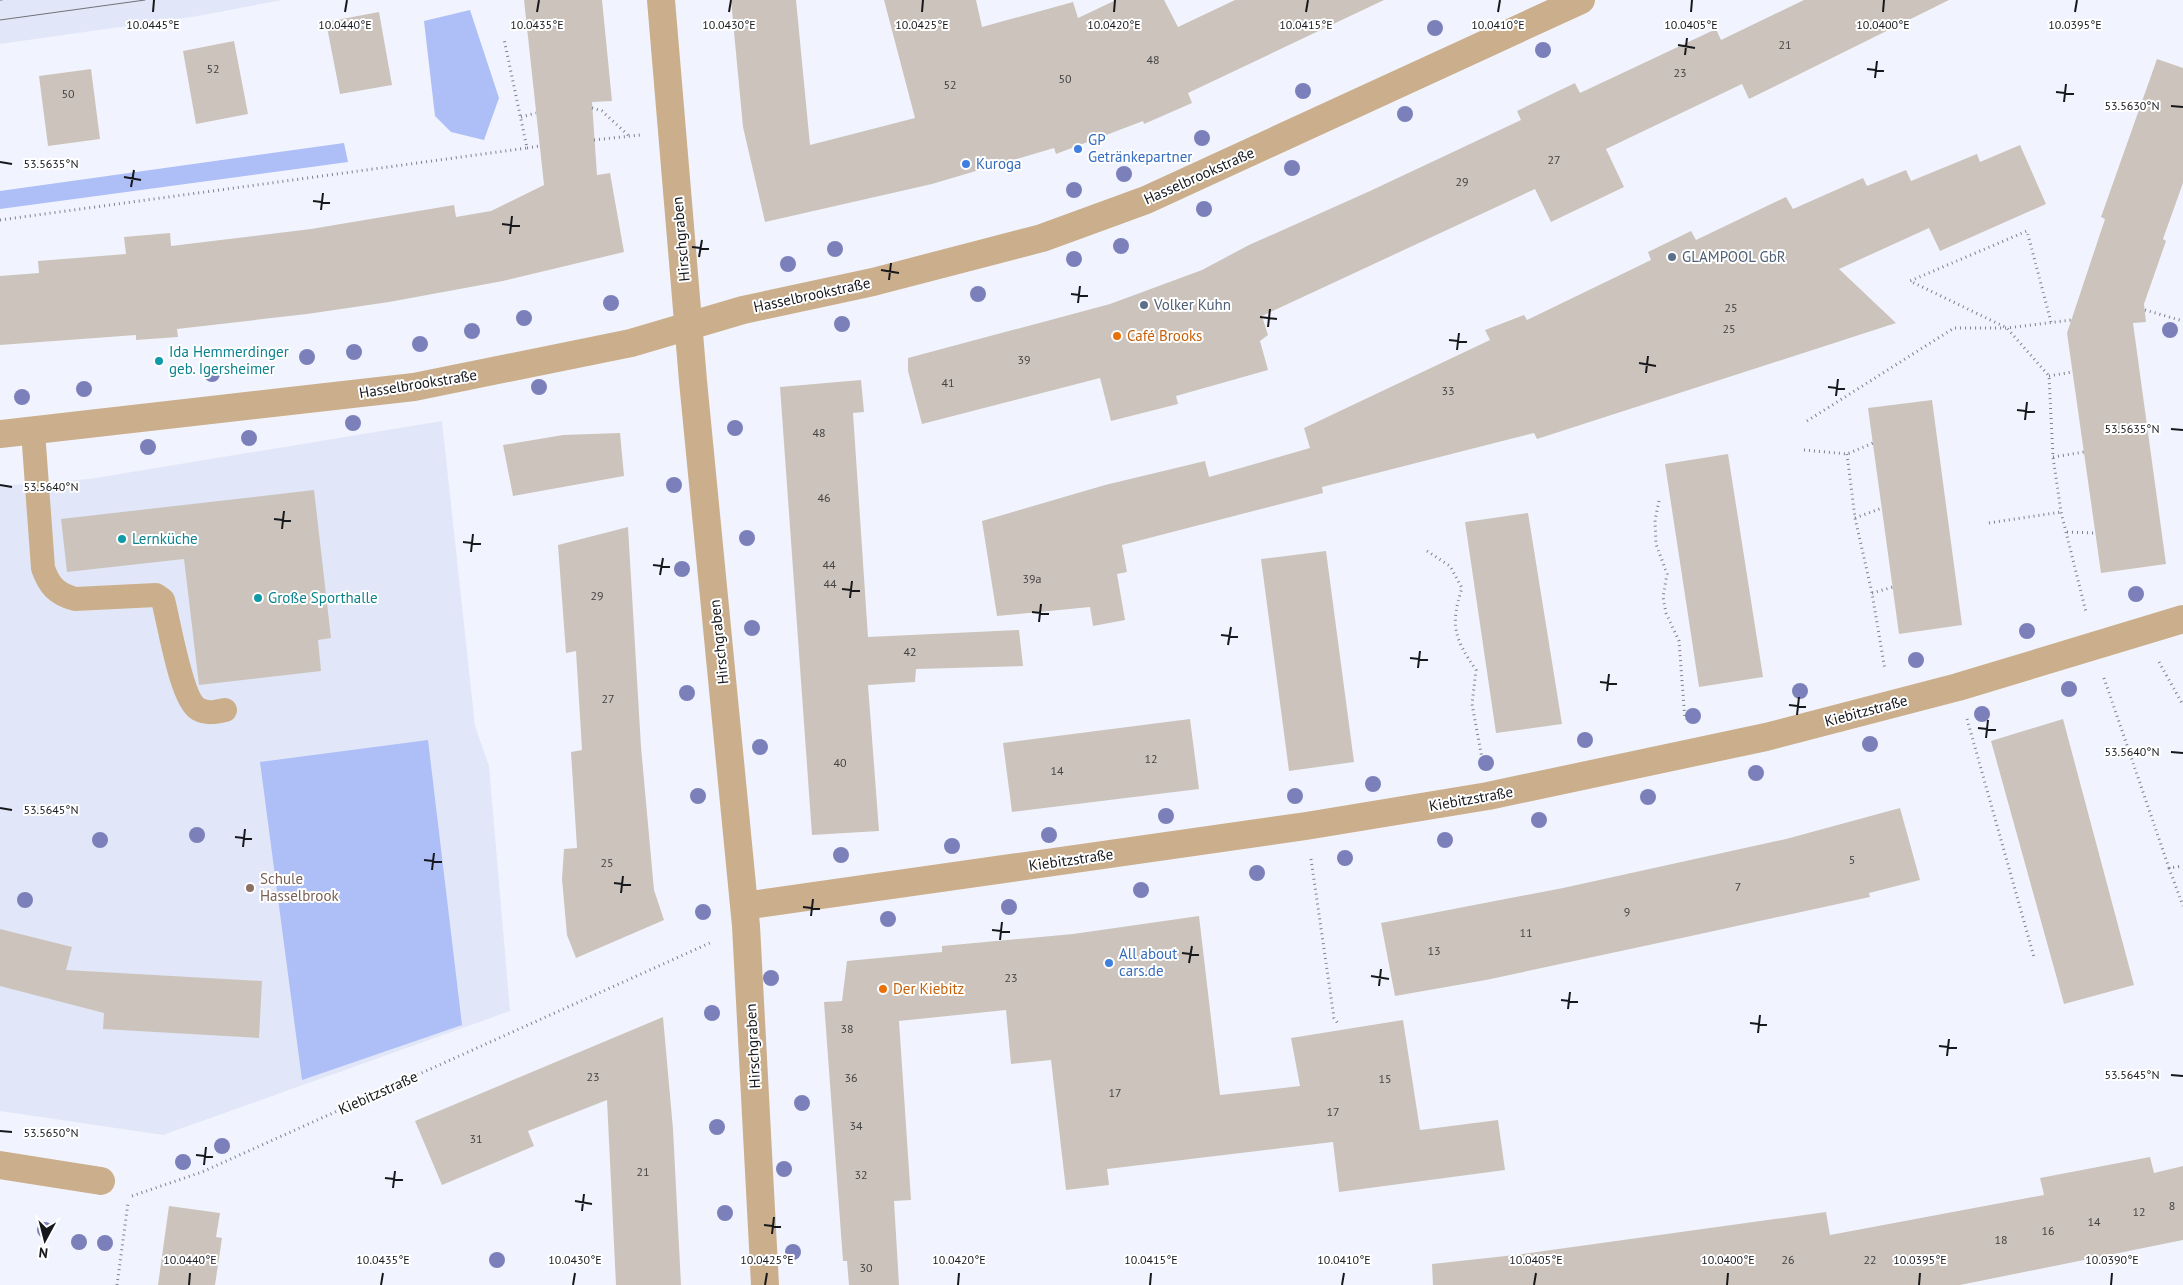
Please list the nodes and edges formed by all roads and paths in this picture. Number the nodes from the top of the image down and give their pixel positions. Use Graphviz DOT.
graph roads {
  1 [pos="662,0"];
  2 [pos="1581,0"];
  3 [pos="504,39"];
  4 [pos="592,108"];
  5 [pos="536,112"];
  6 [pos="521,117"];
  7 [pos="673,132"];
  8 [pos="629,136"];
  9 [pos="594,140"];
  10 [pos="540,146"];
  11 [pos="527,148"];
  12 [pos="0,220"];
  13 [pos="2145,310"];
  14 [pos="2072,320"];
  15 [pos="2183,321"];
  16 [pos="2051,322"];
  17 [pos="689,327"];
  18 [pos="2007,328"];
  19 [pos="2072,372"];
  20 [pos="2049,376"];
  21 [pos="1807,421"];
  22 [pos="33,431"];
  23 [pos="0,434"];
  24 [pos="1873,443"];
  25 [pos="1804,450"];
  26 [pos="2084,452"];
  27 [pos="1847,454"];
  28 [pos="2054,457"];
  29 [pos="1659,501"];
  30 [pos="1882,508"];
  31 [pos="2061,512"];
  32 [pos="1855,518"];
  33 [pos="1989,523"];
  34 [pos="2067,532"];
  35 [pos="2095,533"];
  36 [pos="1426,550"];
  37 [pos="1892,587"];
  38 [pos="1872,593"];
  39 [pos="2183,619"];
  40 [pos="2142,631"];
  41 [pos="2094,647"];
  42 [pos="1958,687"];
  43 [pos="1892,705"];
  44 [pos="2183,705"];
  45 [pos="225,710"];
  46 [pos="1689,755"];
  47 [pos="1488,796"];
  48 [pos="1306,826"];
  49 [pos="2183,866"];
  50 [pos="2169,868"];
  51 [pos="2183,906"];
  52 [pos="745,916"];
  53 [pos="2034,957"];
  54 [pos="1339,1025"];
  55 [pos="0,1165"];
  56 [pos="101,1181"];
  57 [pos="117,1285"];
  58 [pos="766,1285"];
  1 -- 7 [label="street, Hirschgraben"];
  2 -- 17 [label="street, Hasselbrookstraße"];
  3 -- 6 [label="path"];
  4 -- 8 [label="path"];
  5 -- 6 [label="path"];
  6 -- 11 [label="path"];
  7 -- 8 [label="path"];
  7 -- 17 [label="street, Hirschgraben"];
  8 -- 9 [label="path"];
  10 -- 11 [label="path"];
  11 -- 12 [label="path"];
  13 -- 15 [label="path"];
  14 -- 16 [label="path"];
  16 -- 18 [label="path"];
  16 -- 18 [label="path"];
  17 -- 22 [label="street, Hasselbrookstraße"];
  17 -- 52 [label="street, Hirschgraben"];
  18 -- 20 [label="path"];
  18 -- 21 [label="path"];
  19 -- 20 [label="path"];
  20 -- 28 [label="path"];
  22 -- 23 [label="street, Hasselbrookstraße"];
  22 -- 45 [label="lane"];
  24 -- 27 [label="path"];
  25 -- 27 [label="path"];
  26 -- 28 [label="path"];
  27 -- 32 [label="path"];
  28 -- 31 [label="path"];
  29 -- 46 [label="path"];
  30 -- 32 [label="path"];
  31 -- 33 [label="path"];
  31 -- 34 [label="path"];
  32 -- 38 [label="path"];
  34 -- 35 [label="path"];
  34 -- 41 [label="path"];
  36 -- 47 [label="path"];
  37 -- 38 [label="path"];
  38 -- 43 [label="path"];
  39 -- 40 [label="street, Kiebitzstraße"];
  40 -- 41 [label="street, Kiebitzstraße"];
  40 -- 44 [label="path"];
  41 -- 42 [label="street, Kiebitzstraße"];
  41 -- 50 [label="path"];
  42 -- 43 [label="street, Kiebitzstraße"];
  42 -- 53 [label="path"];
  43 -- 46 [label="street, Kiebitzstraße"];
  46 -- 47 [label="street, Kiebitzstraße"];
  47 -- 48 [label="street, Kiebitzstraße"];
  48 -- 52 [label="street, Kiebitzstraße"];
  48 -- 54 [label="path"];
  49 -- 50 [label="path"];
  50 -- 51 [label="path"];
  52 -- 57 [label="path, Kiebitzstraße"];
  52 -- 58 [label="street, Hirschgraben"];
  55 -- 56 [label="street"];
}
